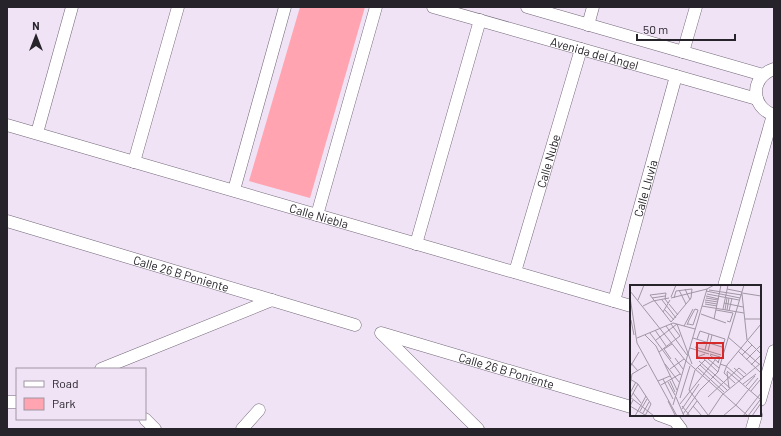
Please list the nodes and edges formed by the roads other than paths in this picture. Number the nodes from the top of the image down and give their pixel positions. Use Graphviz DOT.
graph roads {
  1 [pos="72,7"];
  2 [pos="178,7"];
  3 [pos="285,7"];
  4 [pos="376,7"];
  5 [pos="433,7"];
  6 [pos="527,7"];
  7 [pos="593,7"];
  8 [pos="696,7"];
  9 [pos="480,20"];
  10 [pos="588,25"];
  11 [pos="581,49"];
  12 [pos="683,52"];
  13 [pos="774,69"];
  14 [pos="763,75"];
  15 [pos="676,76"];
  16 [pos="757,99"];
  17 [pos="774,115"];
  18 [pos="7,125"];
  19 [pos="37,133"];
  20 [pos="134,162"];
  21 [pos="234,190"];
  22 [pos="317,215"];
  23 [pos="8,225"];
  24 [pos="416,244"];
  25 [pos="515,272"];
  26 [pos="724,285"];
  27 [pos="272,300"];
  28 [pos="614,301"];
  29 [pos="630,306"];
  30 [pos="355,325"];
  31 [pos="774,351"];
  32 [pos="103,368"];
  33 [pos="761,396"];
  34 [pos="630,407"];
  35 [pos="258,410"];
  36 [pos="662,416"];
  37 [pos="756,416"];
  38 [pos="146,420"];
  39 [pos="681,428"];
  40 [pos="155,429"];
  41 [pos="242,429"];
  42 [pos="478,429"];
  43 [pos="752,429"];
  1 -- 19 [label="street"];
  2 -- 20 [label="street"];
  3 -- 21 [label="street"];
  4 -- 22 [label="street"];
  5 -- 9 [label="street, Avenida del Ángel"];
  6 -- 10 [label="street"];
  7 -- 10 [label="street"];
  8 -- 12 [label="street"];
  9 -- 11 [label="street, Avenida del Ángel"];
  9 -- 24 [label="street"];
  10 -- 12 [label="street"];
  11 -- 15 [label="street, Avenida del Ángel"];
  11 -- 25 [label="street, Calle Nube"];
  12 -- 14 [label="street"];
  13 -- 14 [label="street"];
  14 -- 16 [label="street"];
  15 -- 16 [label="street, Avenida del Ángel"];
  15 -- 28 [label="street, Calle Lluvia"];
  16 -- 17 [label="street"];
  17 -- 26 [label="street"];
  18 -- 19 [label="street, Calle Niebla"];
  19 -- 20 [label="street, Calle Niebla"];
  20 -- 21 [label="street, Calle Niebla"];
  21 -- 22 [label="street, Calle Niebla"];
  22 -- 24 [label="street, Calle Niebla"];
  23 -- 27 [label="street, Calle 26 B Poniente"];
  24 -- 25 [label="street, Calle Niebla"];
  25 -- 28 [label="street, Calle Niebla"];
  27 -- 30 [label="street, Calle 26 B Poniente"];
  27 -- 32 [label="street"];
  28 -- 29 [label="street, Calle Niebla"];
  31 -- 33 [label="street"];
  34 -- 42 [label="street, Calle 26 B Poniente"];
  35 -- 41 [label="street"];
  36 -- 39 [label="street"];
  37 -- 43 [label="street"];
  38 -- 40 [label="street"];
}
